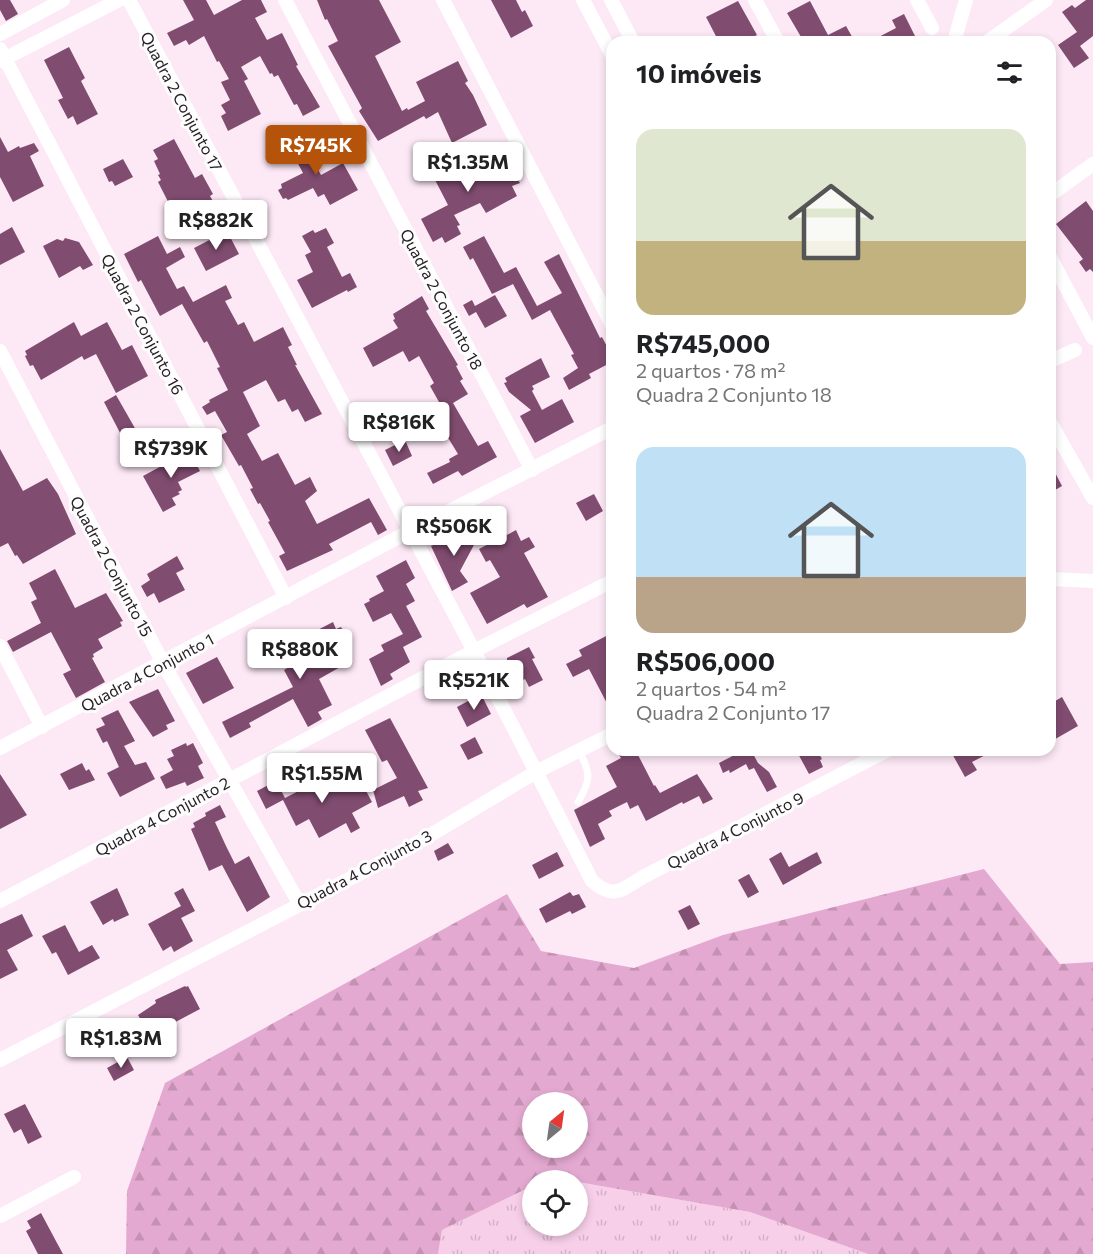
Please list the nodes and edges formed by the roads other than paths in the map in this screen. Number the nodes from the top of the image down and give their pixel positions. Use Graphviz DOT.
graph roads {
  1 [pos="63,0"];
  2 [pos="118,0"];
  3 [pos="129,0"];
  4 [pos="285,0"];
  5 [pos="443,0"];
  6 [pos="583,0"];
  7 [pos="611,0"];
  8 [pos="755,0"];
  9 [pos="917,0"];
  10 [pos="966,0"];
  11 [pos="1046,0"];
  12 [pos="932,28"];
  13 [pos="0,34"];
  14 [pos="630,36"];
  15 [pos="775,36"];
  16 [pos="956,36"];
  17 [pos="995,36"];
  18 [pos="606,44"];
  19 [pos="2,56"];
  20 [pos="1093,164"];
  21 [pos="1056,191"];
  22 [pos="1056,267"];
  23 [pos="606,313"];
  24 [pos="1093,338"];
  25 [pos="1075,350"];
  26 [pos="0,351"];
  27 [pos="1056,359"];
  28 [pos="606,431"];
  29 [pos="1056,433"];
  30 [pos="532,470"];
  31 [pos="1093,498"];
  32 [pos="410,531"];
  33 [pos="1056,579"];
  34 [pos="1093,581"];
  35 [pos="606,584"];
  36 [pos="286,598"];
  37 [pos="0,646"];
  38 [pos="474,651"];
  39 [pos="163,663"];
  40 [pos="42,727"];
  41 [pos="606,737"];
  42 [pos="0,748"];
  43 [pos="579,750"];
  44 [pos="876,756"];
  45 [pos="536,772"];
  46 [pos="229,781"];
  47 [pos="578,802"];
  48 [pos="586,872"];
  49 [pos="0,901"];
  50 [pos="299,903"];
  51 [pos="0,1060"];
  52 [pos="74,1177"];
  53 [pos="0,1216"];
  1 -- 13 [label="street"];
  2 -- 19 [label="street"];
  3 -- 32 [label="street, Quadra 2 Conjunto 17"];
  4 -- 30 [label="street, Quadra 2 Conjunto 18"];
  5 -- 23 [label="street"];
  6 -- 18 [label="street"];
  7 -- 14 [label="street"];
  8 -- 15 [label="street"];
  9 -- 12 [label="street"];
  10 -- 16 [label="street"];
  11 -- 17 [label="street"];
  19 -- 36 [label="street, Quadra 2 Conjunto 16"];
  20 -- 21 [label="street"];
  22 -- 24 [label="street"];
  25 -- 27 [label="street"];
  26 -- 39 [label="street, Quadra 2 Conjunto 15"];
  28 -- 30 [label="street, Quadra 4 Conjunto 1"];
  29 -- 31 [label="street"];
  30 -- 32 [label="street, Quadra 4 Conjunto 1"];
  32 -- 36 [label="street, Quadra 4 Conjunto 1"];
  32 -- 38 [label="street, Quadra 2 Conjunto 17"];
  33 -- 34 [label="street"];
  35 -- 38 [label="street, Quadra 4 Conjunto 2"];
  36 -- 39 [label="street, Quadra 4 Conjunto 1"];
  37 -- 40 [label="street"];
  38 -- 45 [label="street, Quadra 2 Conjunto 17"];
  38 -- 46 [label="street, Quadra 4 Conjunto 2"];
  39 -- 40 [label="street, Quadra 4 Conjunto 1"];
  39 -- 46 [label="street, Quadra 2 Conjunto 15"];
  40 -- 42 [label="street, Quadra 4 Conjunto 1"];
  41 -- 43 [label="street, Quadra 4 Conjunto 3"];
  43 -- 45 [label="street, Quadra 4 Conjunto 3"];
  43 -- 47 [label="lane"];
  44 -- 48 [label="street, Quadra 4 Conjunto 9"];
  45 -- 48 [label="street, Quadra 2 Conjunto 17"];
  45 -- 50 [label="street, Quadra 4 Conjunto 3"];
  46 -- 49 [label="street, Quadra 4 Conjunto 2"];
  46 -- 50 [label="street, Quadra 2 Conjunto 15"];
  50 -- 51 [label="street, Quadra 4 Conjunto 3"];
  52 -- 53 [label="street"];
}
